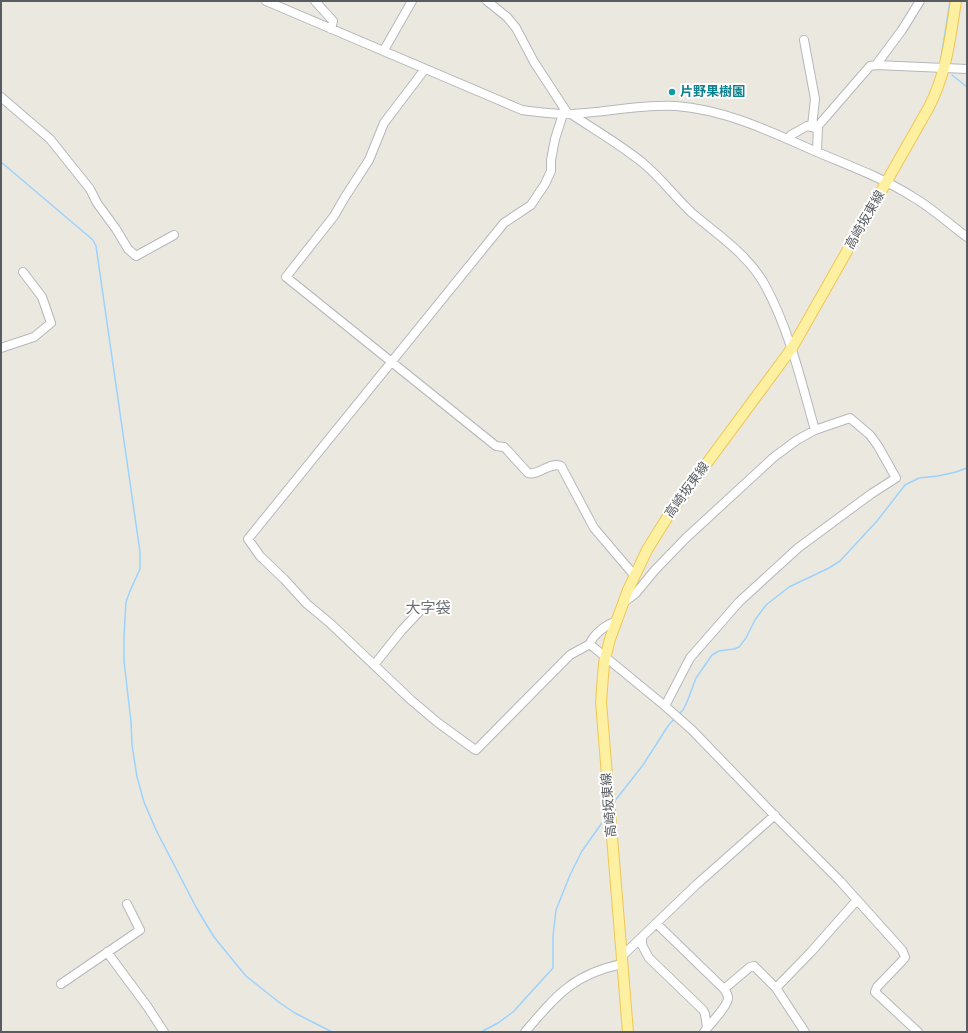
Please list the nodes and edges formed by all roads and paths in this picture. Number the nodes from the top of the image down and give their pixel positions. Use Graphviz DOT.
graph roads {
  1 [pos="266,1"];
  2 [pos="315,1"];
  3 [pos="412,1"];
  4 [pos="487,1"];
  5 [pos="920,1"];
  6 [pos="956,1"];
  7 [pos="331,29"];
  8 [pos="804,40"];
  9 [pos="384,50"];
  10 [pos="876,65"];
  11 [pos="945,68"];
  12 [pos="425,69"];
  13 [pos="967,69"];
  14 [pos="1,97"];
  15 [pos="567,114"];
  16 [pos="814,127"];
  17 [pos="787,138"];
  18 [pos="817,152"];
  19 [pos="887,182"];
  20 [pos="174,235"];
  21 [pos="967,237"];
  22 [pos="23,272"];
  23 [pos="1,348"];
  24 [pos="792,348"];
  25 [pos="392,362"];
  26 [pos="815,430"];
  27 [pos="634,575"];
  28 [pos="622,604"];
  29 [pos="419,612"];
  30 [pos="616,622"];
  31 [pos="590,644"];
  32 [pos="605,656"];
  33 [pos="374,665"];
  34 [pos="665,706"];
  35 [pos="775,815"];
  36 [pos="857,900"];
  37 [pos="127,904"];
  38 [pos="656,923"];
  39 [pos="642,938"];
  40 [pos="107,952"];
  41 [pos="622,960"];
  42 [pos="61,984"];
  43 [pos="776,988"];
  44 [pos="724,989"];
  45 [pos="706,1030"];
  46 [pos="164,1032"];
  47 [pos="525,1032"];
  48 [pos="628,1032"];
  49 [pos="805,1032"];
  50 [pos="918,1032"];
  1 -- 7 [label="street"];
  2 -- 7 [label="street"];
  3 -- 9 [label="street"];
  4 -- 15 [label="street"];
  5 -- 10 [label="street"];
  6 -- 11 [label="main road, 高崎坂東線"];
  7 -- 9 [label="street"];
  8 -- 16 [label="street"];
  9 -- 12 [label="street"];
  10 -- 11 [label="street"];
  10 -- 16 [label="street"];
  11 -- 13 [label="street"];
  11 -- 19 [label="main road, 高崎坂東線"];
  12 -- 15 [label="street"];
  12 -- 25 [label="street"];
  14 -- 20 [label="street"];
  15 -- 17 [label="street"];
  15 -- 24 [label="street"];
  15 -- 25 [label="street"];
  16 -- 17 [label="street"];
  16 -- 18 [label="street"];
  17 -- 18 [label="street"];
  18 -- 19 [label="street"];
  19 -- 21 [label="street"];
  19 -- 24 [label="main road, 高崎坂東線"];
  22 -- 23 [label="street"];
  24 -- 26 [label="street"];
  24 -- 27 [label="main road, 高崎坂東線"];
  25 -- 27 [label="street"];
  25 -- 33 [label="street"];
  26 -- 28 [label="street"];
  26 -- 34 [label="street"];
  27 -- 28 [label="main road, 高崎坂東線"];
  28 -- 30 [label="main road, 高崎坂東線"];
  29 -- 33 [label="street"];
  30 -- 31 [label="street"];
  30 -- 32 [label="main road, 高崎坂東線"];
  31 -- 32 [label="street"];
  31 -- 33 [label="street"];
  32 -- 34 [label="street"];
  32 -- 41 [label="main road, 高崎坂東線"];
  34 -- 35 [label="street"];
  35 -- 36 [label="street"];
  35 -- 38 [label="street"];
  36 -- 43 [label="street"];
  36 -- 50 [label="street"];
  37 -- 40 [label="street"];
  38 -- 39 [label="street"];
  38 -- 44 [label="street"];
  39 -- 41 [label="street"];
  39 -- 45 [label="street"];
  40 -- 42 [label="street"];
  40 -- 46 [label="street"];
  41 -- 47 [label="street"];
  41 -- 48 [label="main road, 高崎坂東線"];
  43 -- 44 [label="street"];
  43 -- 49 [label="street"];
  44 -- 45 [label="street"];
}
